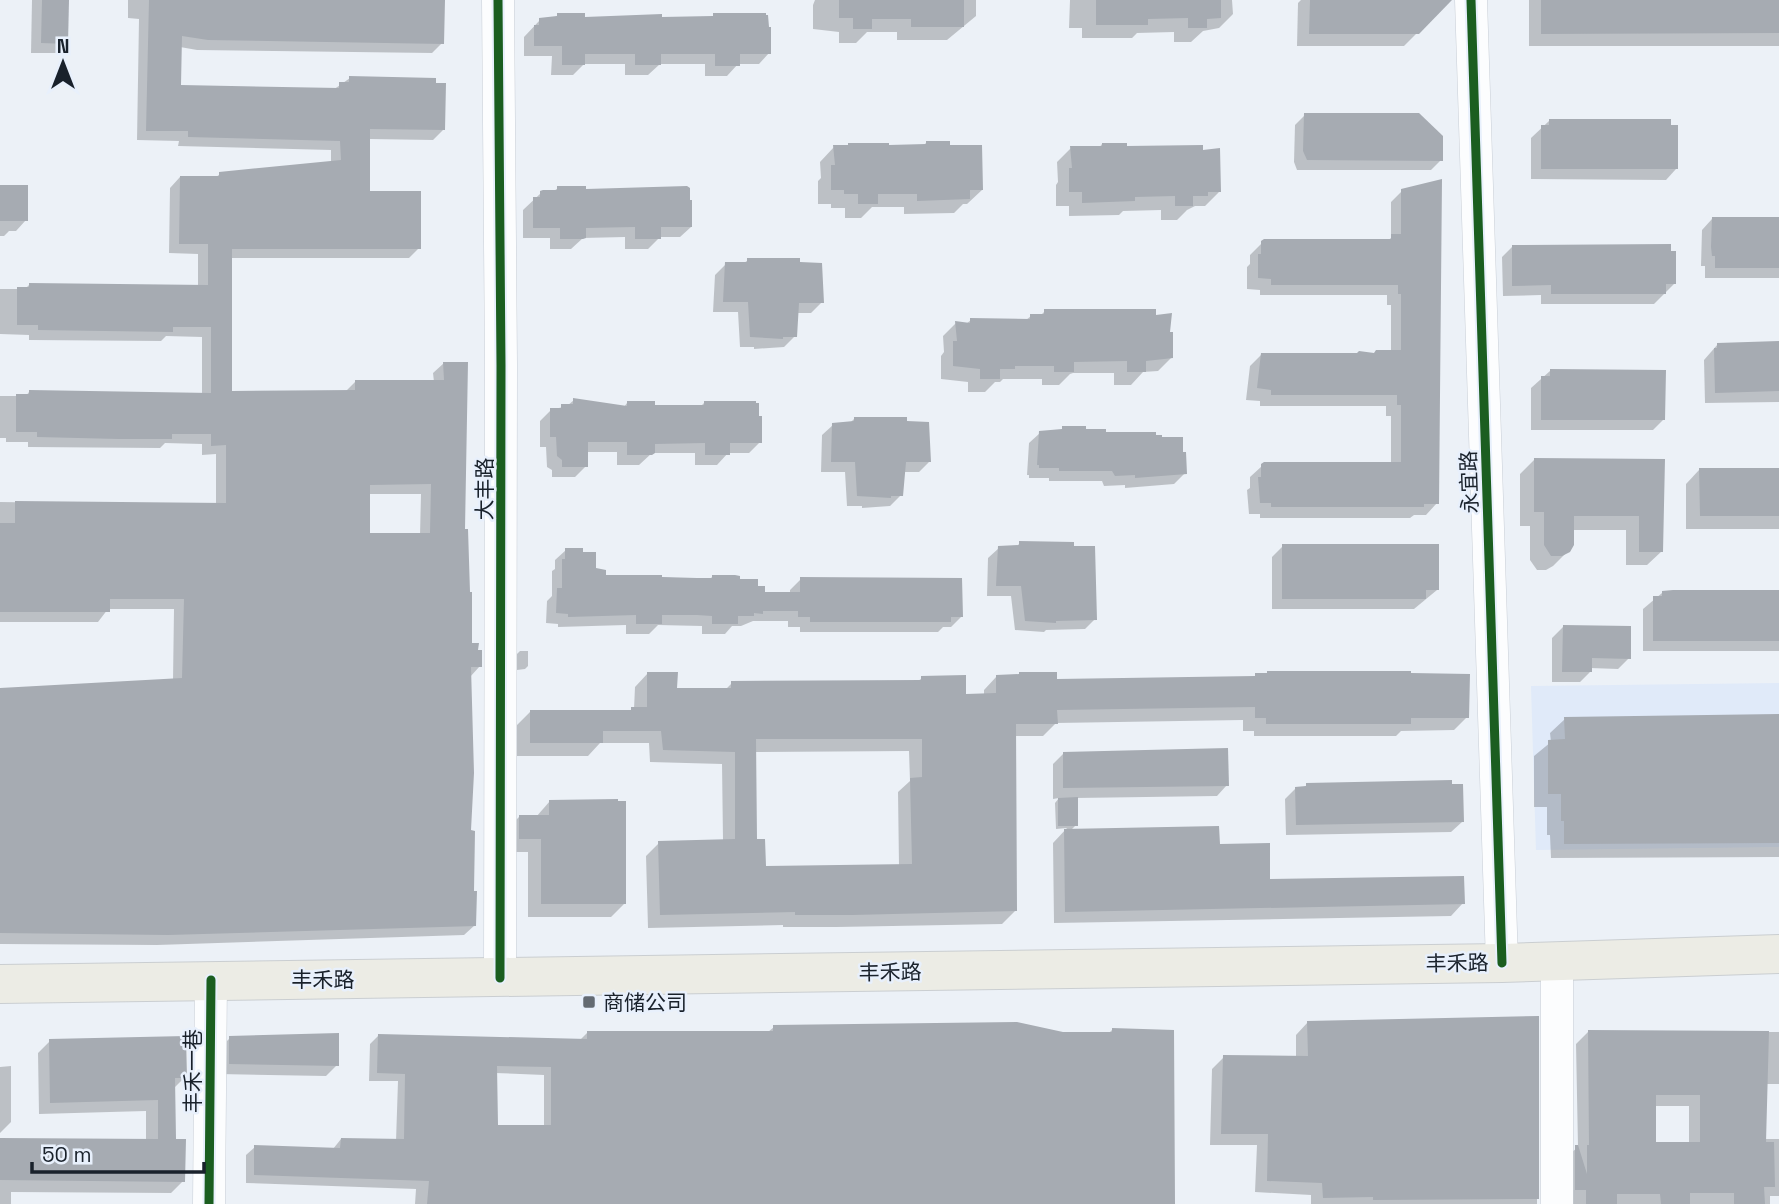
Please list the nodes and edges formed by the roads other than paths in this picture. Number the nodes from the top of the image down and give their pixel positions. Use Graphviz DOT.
graph roads {
  1 [pos="498,0"];
  2 [pos="1471,0"];
  3 [pos="1779,954"];
  4 [pos="1557,961"];
  5 [pos="1502,962"];
  6 [pos="500,978"];
  7 [pos="211,980"];
  8 [pos="0,984"];
  9 [pos="209,1204"];
  10 [pos="1557,1204"];
  1 -- 6 [label="street, 大丰路"];
  2 -- 5 [label="street, 永宜路"];
  3 -- 4 [label="main road, 丰禾路"];
  4 -- 5 [label="main road, 丰禾路"];
  4 -- 10 [label="street"];
  5 -- 6 [label="main road, 丰禾路"];
  6 -- 7 [label="main road, 丰禾路"];
  7 -- 8 [label="main road, 丰禾路"];
  7 -- 9 [label="street, 丰禾一巷"];
}
